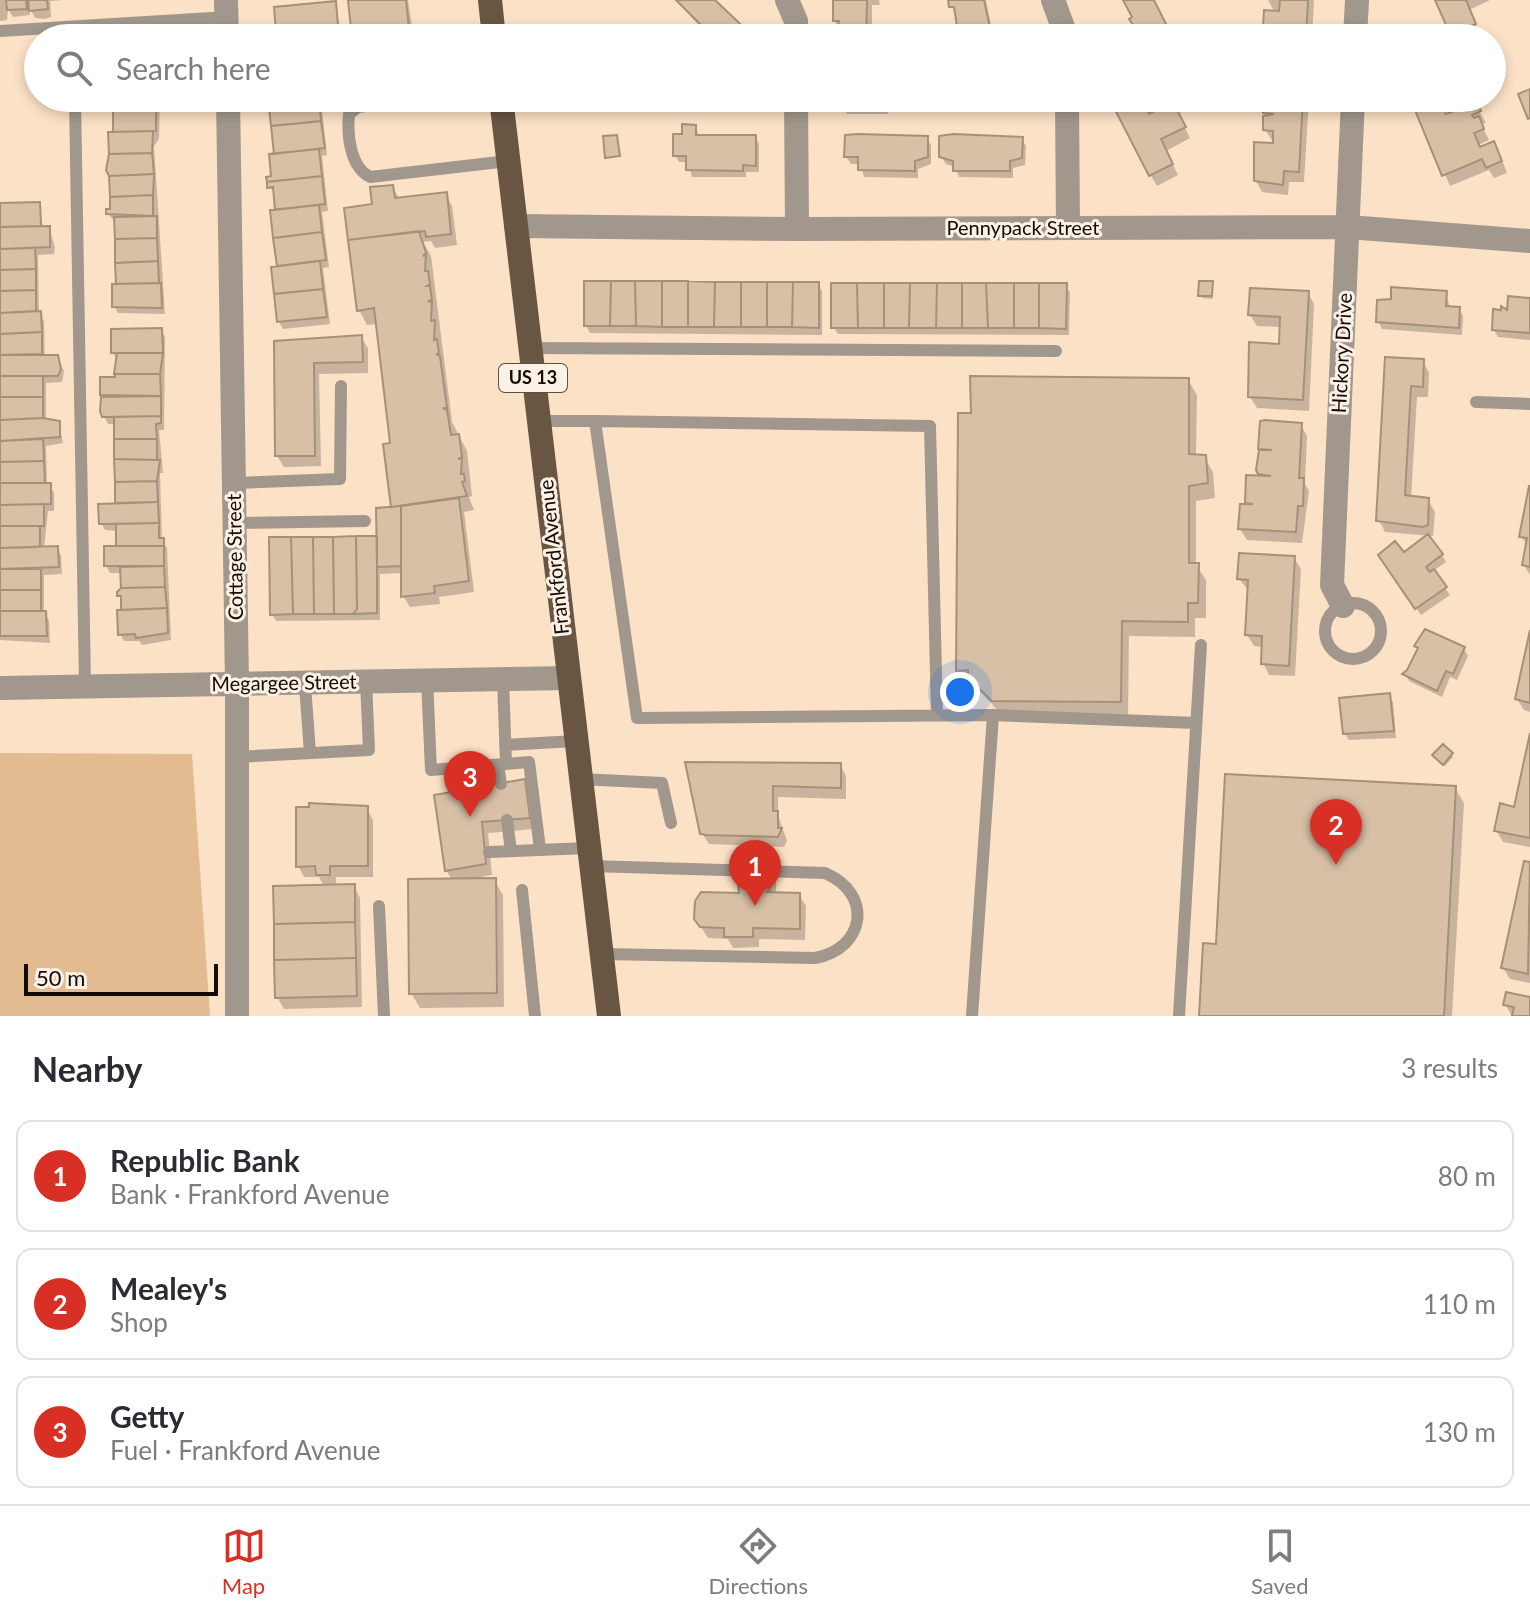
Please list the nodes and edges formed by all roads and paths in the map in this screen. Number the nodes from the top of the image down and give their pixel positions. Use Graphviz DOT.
graph roads {
  1 [pos="490,0"];
  2 [pos="787,0"];
  3 [pos="1053,0"];
  4 [pos="1357,0"];
  5 [pos="227,18"];
  6 [pos="161,24"];
  7 [pos="493,24"];
  8 [pos="796,24"];
  9 [pos="1062,24"];
  10 [pos="1356,24"];
  11 [pos="0,31"];
  12 [pos="24,31"];
  13 [pos="75,112"];
  14 [pos="228,112"];
  15 [pos="352,112"];
  16 [pos="503,112"];
  17 [pos="796,112"];
  18 [pos="1067,112"];
  19 [pos="1352,112"];
  20 [pos="508,161"];
  21 [pos="516,226"];
  22 [pos="1348,227"];
  23 [pos="1068,228"];
  24 [pos="797,229"];
  25 [pos="1530,241"];
  26 [pos="530,348"];
  27 [pos="1056,351"];
  28 [pos="341,386"];
  29 [pos="1476,402"];
  30 [pos="1530,404"];
  31 [pos="538,421"];
  32 [pos="595,421"];
  33 [pos="234,483"];
  34 [pos="365,521"];
  35 [pos="235,523"];
  36 [pos="1343,606"];
  37 [pos="1201,645"];
  38 [pos="568,678"];
  39 [pos="503,679"];
  40 [pos="427,680"];
  41 [pos="366,681"];
  42 [pos="237,684"];
  43 [pos="305,685"];
  44 [pos="85,686"];
  45 [pos="0,688"];
  46 [pos="937,715"];
  47 [pos="993,715"];
  48 [pos="1196,723"];
  49 [pos="576,741"];
  50 [pos="505,745"];
  51 [pos="310,753"];
  52 [pos="237,757"];
  53 [pos="502,765"];
  54 [pos="477,767"];
  55 [pos="580,779"];
  56 [pos="501,784"];
  57 [pos="480,789"];
  58 [pos="507,820"];
  59 [pos="671,823"];
  60 [pos="540,849"];
  61 [pos="511,851"];
  62 [pos="489,852"];
  63 [pos="590,857"];
  64 [pos="522,890"];
  65 [pos="379,906"];
  66 [pos="602,954"];
  67 [pos="237,1016"];
  68 [pos="384,1016"];
  69 [pos="535,1016"];
  70 [pos="609,1016"];
  71 [pos="972,1016"];
  72 [pos="1179,1016"];
  1 -- 7 [label="main road"];
  2 -- 8 [label="street"];
  3 -- 9 [label="street"];
  4 -- 10 [label="street"];
  5 -- 6 [label="lane"];
  11 -- 12 [label="lane"];
  13 -- 44 [label="lane"];
  14 -- 33 [label="street, Cottage Street"];
  15 -- 20 [label="lane"];
  16 -- 20 [label="main road, Frankford Avenue / US 13"];
  17 -- 24 [label="street"];
  18 -- 23 [label="street"];
  19 -- 22 [label="street, Hickory Drive"];
  20 -- 21 [label="main road, Frankford Avenue / US 13"];
  21 -- 24 [label="street, Pennypack Street"];
  21 -- 26 [label="main road, Frankford Avenue / US 13"];
  22 -- 23 [label="street, Pennypack Street"];
  22 -- 25 [label="street, Pennypack Street"];
  22 -- 36 [label="street, Hickory Drive"];
  23 -- 24 [label="street, Pennypack Street"];
  26 -- 27 [label="lane"];
  26 -- 31 [label="main road, Frankford Avenue / US 13"];
  28 -- 33 [label="lane"];
  29 -- 30 [label="lane"];
  31 -- 32 [label="lane"];
  31 -- 38 [label="main road, Frankford Avenue / US 13"];
  32 -- 46 [label="lane"];
  32 -- 46 [label="lane"];
  33 -- 35 [label="street, Cottage Street"];
  34 -- 35 [label="lane"];
  35 -- 42 [label="street, Cottage Street"];
  36 -- 36 [label="lane"];
  37 -- 48 [label="lane"];
  38 -- 39 [label="street, Megargee Street"];
  38 -- 49 [label="main road, Frankford Avenue / US 13"];
  39 -- 40 [label="street, Megargee Street"];
  39 -- 50 [label="lane"];
  40 -- 41 [label="street, Megargee Street"];
  40 -- 54 [label="lane"];
  41 -- 43 [label="street, Megargee Street"];
  41 -- 51 [label="lane"];
  42 -- 43 [label="street, Megargee Street"];
  42 -- 44 [label="street, Megargee Street"];
  42 -- 52 [label="street, Cottage Street"];
  43 -- 51 [label="lane"];
  44 -- 45 [label="street, Megargee Street"];
  46 -- 47 [label="lane"];
  47 -- 48 [label="lane"];
  47 -- 71 [label="lane"];
  48 -- 72 [label="lane"];
  49 -- 50 [label="lane"];
  49 -- 55 [label="main road, Frankford Avenue / US 13"];
  50 -- 53 [label="lane"];
  51 -- 52 [label="lane"];
  52 -- 67 [label="street, Cottage Street"];
  53 -- 54 [label="lane"];
  53 -- 56 [label="lane"];
  53 -- 60 [label="lane"];
  54 -- 57 [label="lane"];
  55 -- 59 [label="lane"];
  55 -- 63 [label="main road, Frankford Avenue / US 13"];
  58 -- 61 [label="lane"];
  60 -- 61 [label="lane"];
  60 -- 63 [label="lane"];
  61 -- 62 [label="lane"];
  63 -- 66 [label="main road, Frankford Avenue / US 13"];
  63 -- 66 [label="lane"];
  64 -- 69 [label="lane"];
  65 -- 68 [label="lane"];
  66 -- 70 [label="main road, Frankford Avenue / US 13"];
}
